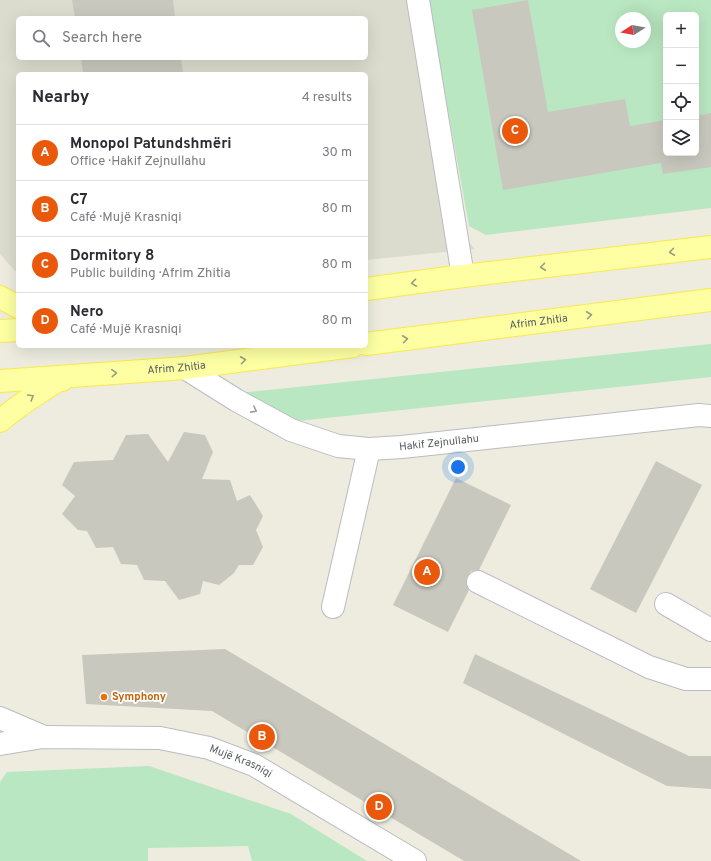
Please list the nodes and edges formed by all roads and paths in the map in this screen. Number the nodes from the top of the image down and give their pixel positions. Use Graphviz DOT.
graph roads {
  1 [pos="418,0"];
  2 [pos="711,247"];
  3 [pos="463,276"];
  4 [pos="368,289"];
  5 [pos="0,297"];
  6 [pos="711,300"];
  7 [pos="16,306"];
  8 [pos="16,330"];
  9 [pos="0,331"];
  10 [pos="368,344"];
  11 [pos="338,348"];
  12 [pos="185,368"];
  13 [pos="75,376"];
  14 [pos="0,381"];
  15 [pos="711,416"];
  16 [pos="0,421"];
  17 [pos="370,449"];
  18 [pos="478,582"];
  19 [pos="666,604"];
  20 [pos="333,606"];
  21 [pos="711,630"];
  22 [pos="711,679"];
  23 [pos="0,718"];
  24 [pos="43,737"];
  25 [pos="0,744"];
  26 [pos="415,861"];
  1 -- 3 [label="street"];
  2 -- 3 [label="main road, one-way"];
  3 -- 4 [label="main road, one-way"];
  5 -- 7 [label="main road"];
  10 -- 6 [label="main road, Afrim Zhitia, one-way"];
  8 -- 9 [label="main road"];
  12 -- 11 [label="main road, Afrim Zhitia, one-way"];
  13 -- 12 [label="main road, Afrim Zhitia, one-way"];
  12 -- 17 [label="street, Hakif Zejnullahu, one-way"];
  13 -- 14 [label="main road, Afrim Zhitia"];
  16 -- 13 [label="main road, one-way"];
  15 -- 17 [label="street, Hakif Zejnullahu"];
  17 -- 20 [label="street"];
  18 -- 22 [label="street"];
  19 -- 21 [label="street"];
  23 -- 24 [label="street"];
  24 -- 25 [label="street"];
  24 -- 26 [label="street, Mujë Krasniqi"];
}
